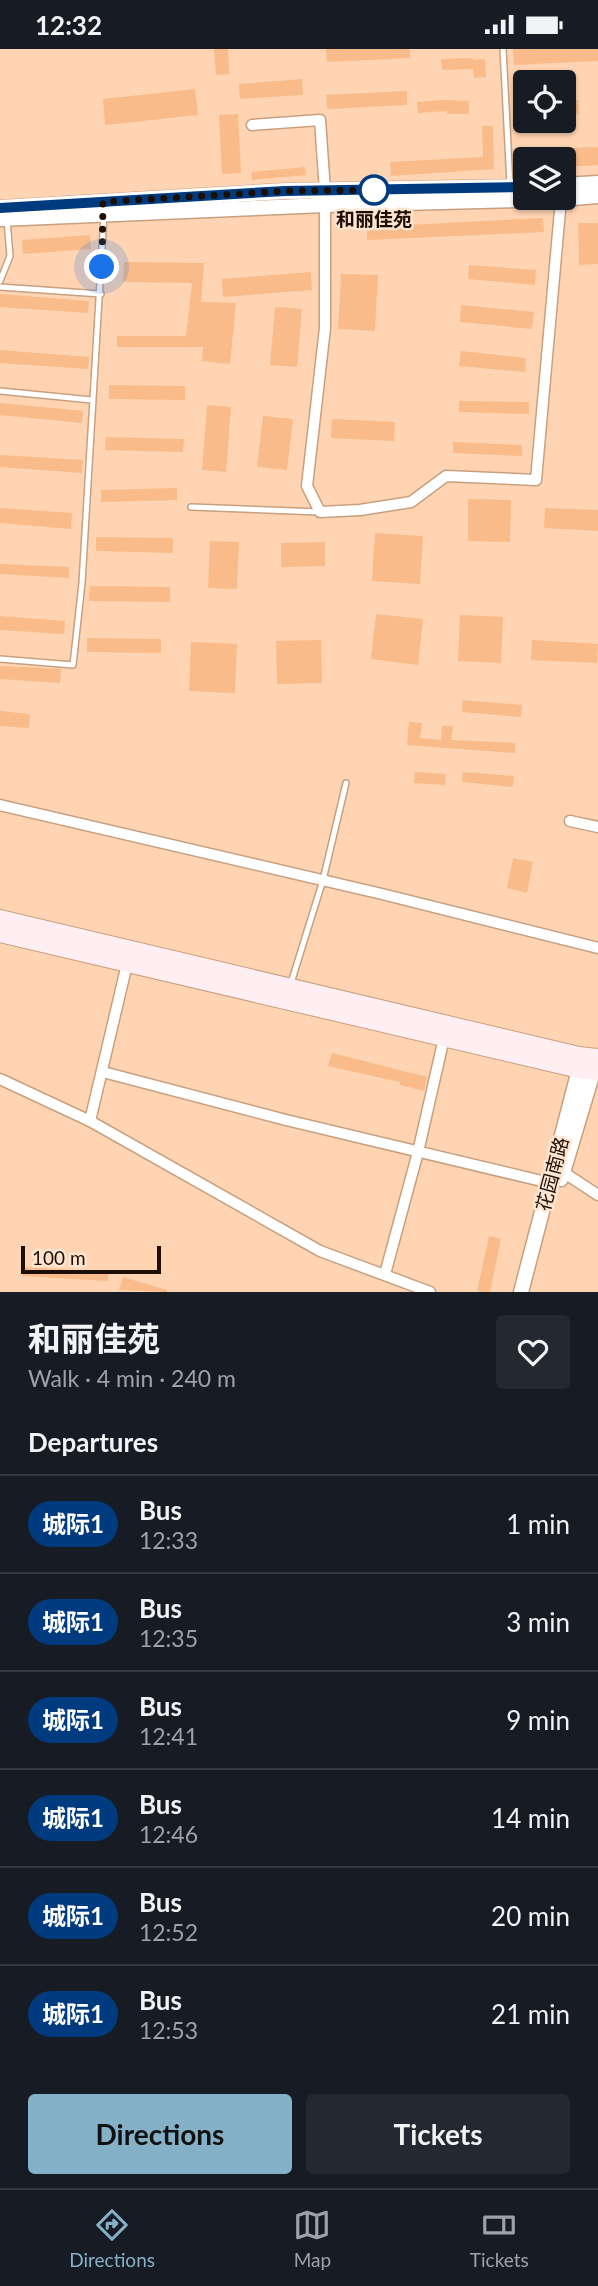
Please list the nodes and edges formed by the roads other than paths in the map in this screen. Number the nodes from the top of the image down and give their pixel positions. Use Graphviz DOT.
graph roads {
  1 [pos="503,49"];
  2 [pos="252,125"];
  3 [pos="514,147"];
  4 [pos="598,183"];
  5 [pos="513,187"];
  6 [pos="576,188"];
  7 [pos="513,193"];
  8 [pos="576,194"];
  9 [pos="598,196"];
  10 [pos="325,198"];
  11 [pos="104,207"];
  12 [pos="560,210"];
  13 [pos="2,215"];
  14 [pos="0,281"];
  15 [pos="0,287"];
  16 [pos="100,294"];
  17 [pos="0,391"];
  18 [pos="92,400"];
  19 [pos="191,507"];
  20 [pos="320,512"];
  21 [pos="0,659"];
  22 [pos="346,783"];
  23 [pos="0,805"];
  24 [pos="570,821"];
  25 [pos="598,827"];
  26 [pos="323,880"];
  27 [pos="0,918"];
  28 [pos="0,934"];
  29 [pos="598,948"];
  30 [pos="127,964"];
  31 [pos="290,986"];
  32 [pos="444,1038"];
  33 [pos="591,1066"];
  34 [pos="103,1072"];
  35 [pos="0,1079"];
  36 [pos="90,1121"];
  37 [pos="418,1152"];
  38 [pos="563,1172"];
  39 [pos="550,1183"];
  40 [pos="598,1195"];
  41 [pos="385,1274"];
  42 [pos="430,1292"];
  43 [pos="521,1292"];
  44 [pos="530,1292"];
  1 -- 3 [label="lane"];
  2 -- 10 [label="street"];
  4 -- 6 [label="street"];
  5 -- 10 [label="street"];
  7 -- 10 [label="street"];
  8 -- 9 [label="street"];
  10 -- 11 [label="street"];
  10 -- 20 [label="street"];
  11 -- 13 [label="street"];
  11 -- 16 [label="lane"];
  12 -- 20 [label="street"];
  13 -- 14 [label="lane"];
  15 -- 16 [label="lane"];
  16 -- 18 [label="lane"];
  17 -- 18 [label="lane"];
  18 -- 21 [label="lane"];
  19 -- 20 [label="lane"];
  22 -- 26 [label="lane"];
  23 -- 26 [label="street"];
  24 -- 25 [label="street"];
  26 -- 29 [label="street"];
  26 -- 31 [label="lane"];
  27 -- 31 [label="main road"];
  28 -- 30 [label="main road"];
  30 -- 32 [label="main road"];
  30 -- 34 [label="street"];
  31 -- 33 [label="main road"];
  32 -- 33 [label="main road"];
  32 -- 37 [label="street"];
  33 -- 38 [label="street, 花园南路"];
  33 -- 39 [label="street, 花园南路"];
  34 -- 36 [label="street"];
  34 -- 37 [label="street"];
  35 -- 36 [label="street"];
  36 -- 41 [label="street"];
  37 -- 39 [label="street"];
  37 -- 41 [label="street"];
  38 -- 40 [label="street"];
  38 -- 44 [label="street, 花园南路"];
  39 -- 43 [label="street, 花园南路"];
  41 -- 42 [label="street"];
}
